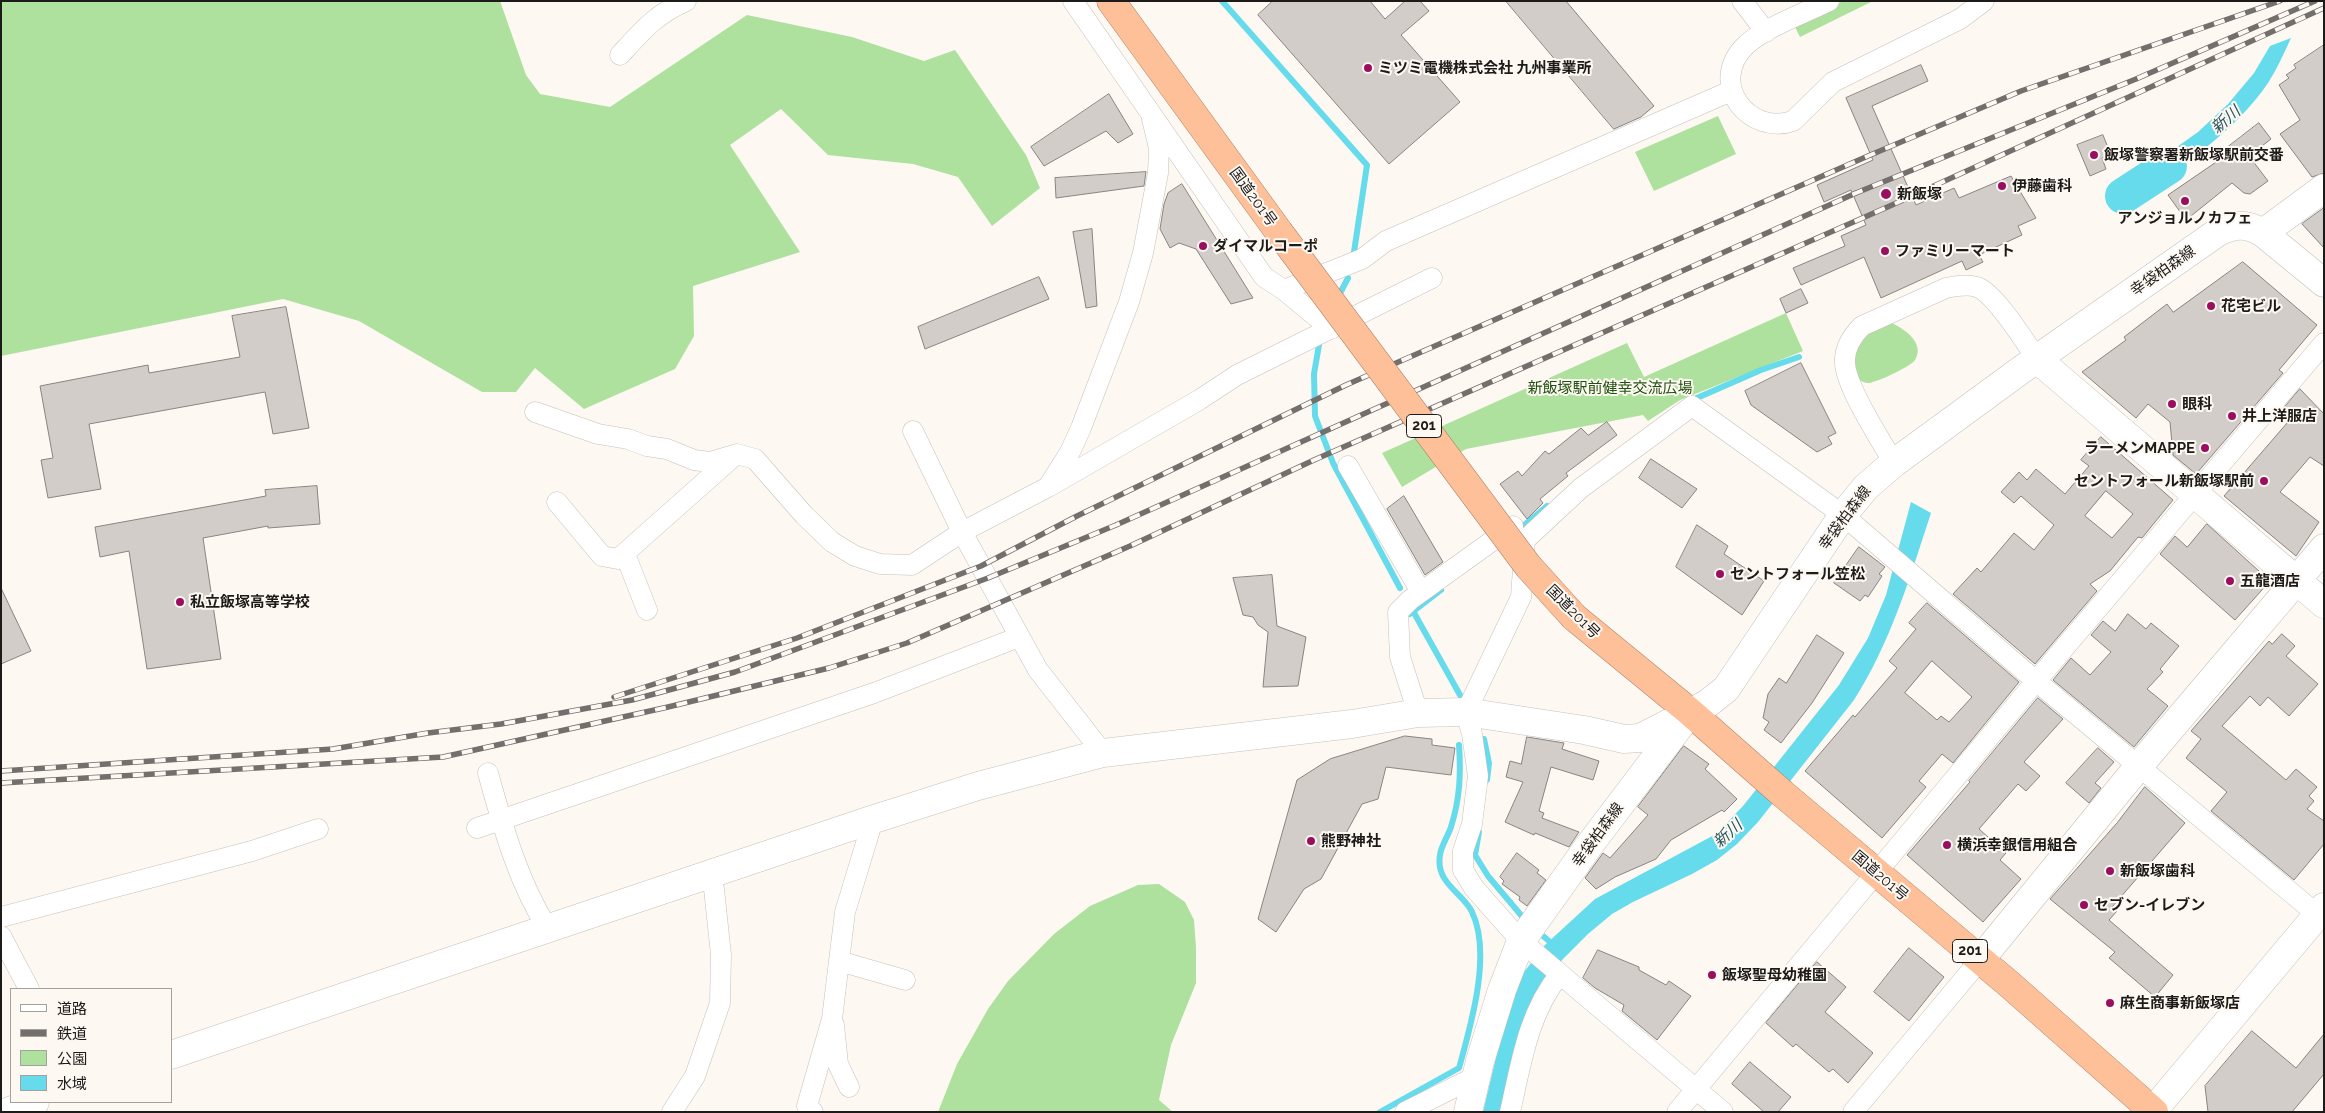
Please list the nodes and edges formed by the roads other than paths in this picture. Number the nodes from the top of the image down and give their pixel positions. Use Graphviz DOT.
graph roads {
  1 [pos="686,1"];
  2 [pos="1073,1"];
  3 [pos="1111,1"];
  4 [pos="1742,1"];
  5 [pos="1829,1"];
  6 [pos="1984,1"];
  7 [pos="1766,32"];
  8 [pos="620,55"];
  9 [pos="1731,91"];
  10 [pos="1152,119"];
  11 [pos="2324,188"];
  12 [pos="2263,233"];
  13 [pos="1432,278"];
  14 [pos="2324,283"];
  15 [pos="1284,290"];
  16 [pos="1331,329"];
  17 [pos="2324,343"];
  18 [pos="2038,359"];
  19 [pos="536,412"];
  20 [pos="913,431"];
  21 [pos="737,454"];
  22 [pos="1894,463"];
  23 [pos="1348,466"];
  24 [pos="1048,487"];
  25 [pos="2195,494"];
  26 [pos="556,502"];
  27 [pos="1843,515"];
  28 [pos="962,532"];
  29 [pos="1525,540"];
  30 [pos="2324,548"];
  31 [pos="625,554"];
  32 [pos="2295,580"];
  33 [pos="1421,592"];
  34 [pos="2324,604"];
  35 [pos="647,610"];
  36 [pos="1019,637"];
  37 [pos="2036,681"];
  38 [pos="1466,712"];
  39 [pos="1690,712"];
  40 [pos="1418,713"];
  41 [pos="1103,753"];
  42 [pos="2138,767"];
  43 [pos="488,774"];
  44 [pos="501,820"];
  45 [pos="868,821"];
  46 [pos="477,828"];
  47 [pos="318,829"];
  48 [pos="1876,872"];
  49 [pos="710,874"];
  50 [pos="2322,914"];
  51 [pos="1,917"];
  52 [pos="548,929"];
  53 [pos="1,936"];
  54 [pos="1528,948"];
  55 [pos="1980,960"];
  56 [pos="839,961"];
  57 [pos="9,969"];
  58 [pos="1558,973"];
  59 [pos="905,980"];
  60 [pos="28,988"];
  61 [pos="832,1019"];
  62 [pos="172,1055"];
  63 [pos="1477,1076"];
  64 [pos="849,1087"];
  65 [pos="1696,1089"];
  66 [pos="32,1103"];
  67 [pos="2153,1111"];
  68 [pos="7,1112"];
  69 [pos="672,1112"];
  70 [pos="813,1112"];
  71 [pos="1405,1112"];
  72 [pos="1468,1112"];
  73 [pos="1510,1112"];
  74 [pos="1677,1112"];
  75 [pos="1723,1112"];
  76 [pos="1853,1112"];
  1 -- 8 [label="street"];
  2 -- 10 [label="street"];
  3 -- 39 [label="highway, 国道201号 / 201, bridge"];
  4 -- 7 [label="street"];
  5 -- 7 [label="street"];
  6 -- 9 [label="street"];
  7 -- 9 [label="street"];
  9 -- 15 [label="street"];
  10 -- 15 [label="street"];
  10 -- 24 [label="street"];
  11 -- 12 [label="street"];
  12 -- 14 [label="street, 幸袋柏森線"];
  12 -- 18 [label="street, 幸袋柏森線"];
  13 -- 16 [label="street"];
  15 -- 16 [label="street"];
  16 -- 24 [label="street"];
  17 -- 25 [label="street"];
  18 -- 22 [label="street, 幸袋柏森線"];
  18 -- 22 [label="street"];
  18 -- 25 [label="street"];
  19 -- 21 [label="street"];
  20 -- 28 [label="street"];
  21 -- 28 [label="street"];
  21 -- 31 [label="street"];
  22 -- 27 [label="street, 幸袋柏森線"];
  23 -- 33 [label="street"];
  24 -- 28 [label="street"];
  25 -- 32 [label="street"];
  25 -- 37 [label="street"];
  26 -- 31 [label="street"];
  27 -- 29 [label="street"];
  27 -- 37 [label="street"];
  27 -- 39 [label="street, 幸袋柏森線"];
  28 -- 36 [label="street"];
  29 -- 33 [label="street"];
  29 -- 38 [label="street"];
  30 -- 32 [label="street"];
  31 -- 35 [label="street"];
  32 -- 34 [label="street"];
  32 -- 42 [label="street"];
  33 -- 40 [label="street"];
  36 -- 41 [label="street"];
  36 -- 44 [label="street"];
  37 -- 42 [label="street"];
  37 -- 48 [label="street"];
  38 -- 39 [label="street"];
  38 -- 40 [label="street"];
  38 -- 54 [label="street"];
  39 -- 48 [label="highway, 国道201号 / 201"];
  39 -- 54 [label="street, 幸袋柏森線"];
  40 -- 41 [label="street"];
  41 -- 45 [label="street"];
  42 -- 50 [label="street"];
  42 -- 55 [label="street"];
  43 -- 44 [label="street"];
  44 -- 46 [label="street"];
  44 -- 52 [label="street"];
  45 -- 49 [label="street"];
  45 -- 56 [label="street"];
  47 -- 51 [label="street"];
  48 -- 55 [label="highway, 国道201号 / 201"];
  48 -- 65 [label="street"];
  49 -- 52 [label="street"];
  49 -- 69 [label="street"];
  50 -- 67 [label="street"];
  52 -- 62 [label="street"];
  53 -- 57 [label="street"];
  54 -- 58 [label="street"];
  54 -- 63 [label="street, 幸袋柏森線"];
  55 -- 67 [label="highway, 国道201号 / 201"];
  55 -- 76 [label="street"];
  56 -- 59 [label="street"];
  56 -- 61 [label="street"];
  57 -- 60 [label="street"];
  58 -- 65 [label="street"];
  58 -- 73 [label="street"];
  61 -- 64 [label="street"];
  61 -- 70 [label="street"];
  63 -- 71 [label="street"];
  63 -- 72 [label="street, 幸袋柏森線"];
  65 -- 74 [label="street"];
  65 -- 75 [label="street"];
  66 -- 68 [label="street"];
}
